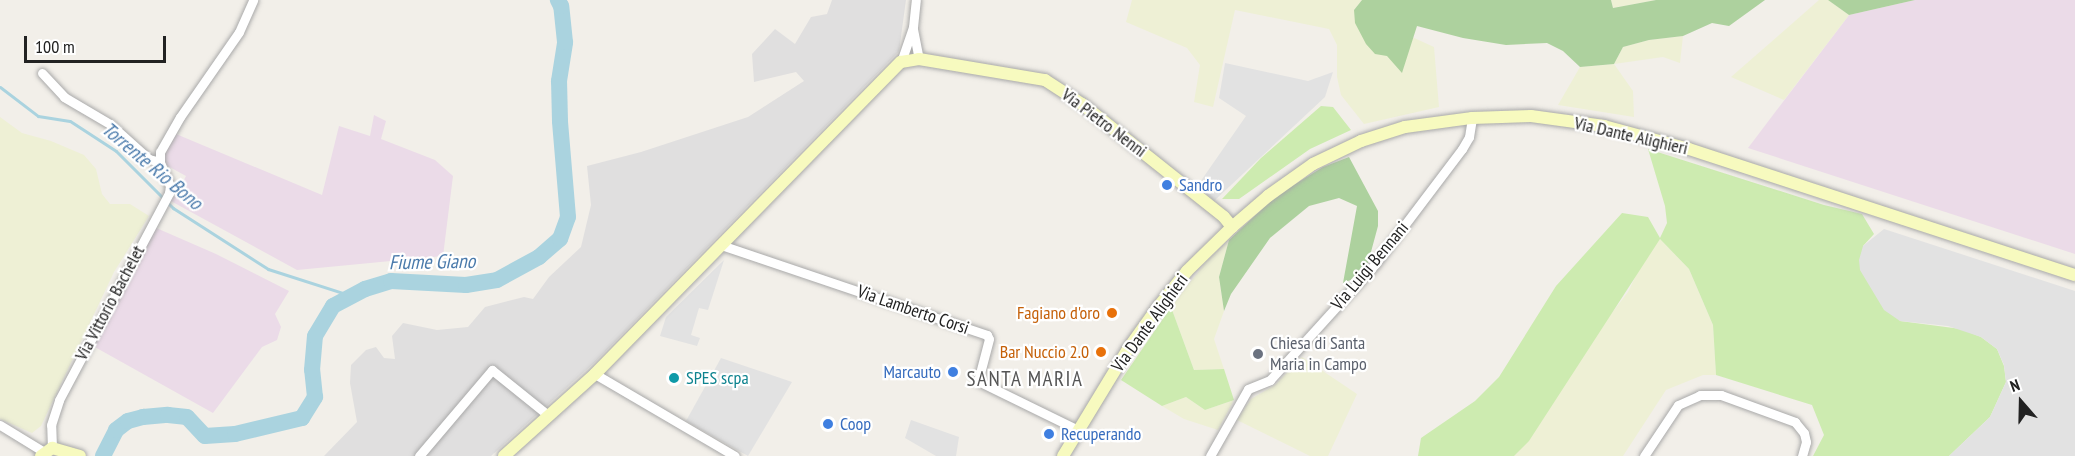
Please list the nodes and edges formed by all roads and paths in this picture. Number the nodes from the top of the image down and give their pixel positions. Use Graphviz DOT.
graph roads {
  1 [pos="253,0"];
  2 [pos="916,0"];
  3 [pos="913,27"];
  4 [pos="920,59"];
  5 [pos="901,62"];
  6 [pos="42,73"];
  7 [pos="1472,118"];
  8 [pos="160,162"];
  9 [pos="1232,227"];
  10 [pos="721,245"];
  11 [pos="2075,274"];
  12 [pos="595,374"];
  13 [pos="549,416"];
  14 [pos="0,426"];
  15 [pos="1078,430"];
  16 [pos="46,452"];
  17 [pos="80,456"];
  18 [pos="419,456"];
  19 [pos="504,456"];
  20 [pos="735,456"];
  21 [pos="1063,456"];
  22 [pos="1210,456"];
  23 [pos="1644,456"];
  24 [pos="1802,456"];
  1 -- 8 [label="street"];
  2 -- 3 [label="street"];
  3 -- 4 [label="street"];
  3 -- 5 [label="street"];
  4 -- 5 [label="main road"];
  4 -- 9 [label="main road, Via Pietro Nenni"];
  5 -- 10 [label="main road"];
  6 -- 8 [label="street"];
  7 -- 9 [label="main road, Via Dante Alighieri"];
  7 -- 11 [label="main road, Via Dante Alighieri"];
  7 -- 22 [label="street, Via Luigi Bennani"];
  8 -- 16 [label="street, Via Vittorio Bachelet"];
  9 -- 15 [label="main road, Via Dante Alighieri"];
  10 -- 12 [label="main road"];
  10 -- 15 [label="street, Via Lamberto Corsi"];
  12 -- 13 [label="main road"];
  12 -- 20 [label="street"];
  13 -- 18 [label="street"];
  13 -- 19 [label="main road"];
  14 -- 16 [label="street"];
  15 -- 21 [label="main road, Via Dante Alighieri"];
  16 -- 17 [label="main road"];
  23 -- 24 [label="street"];
}
